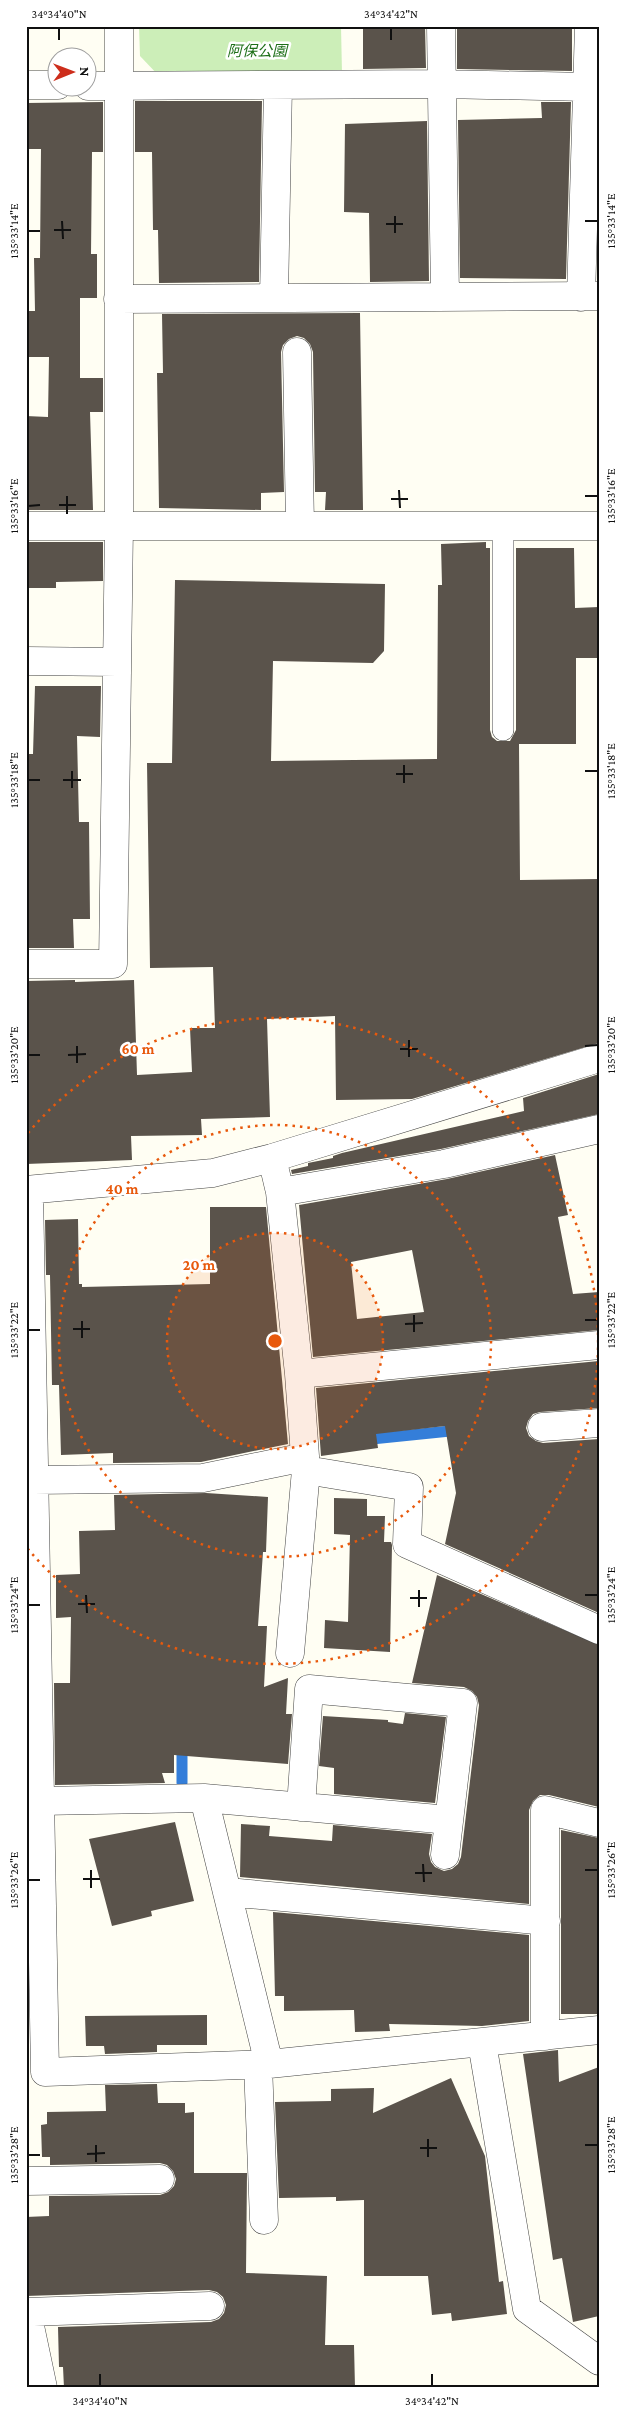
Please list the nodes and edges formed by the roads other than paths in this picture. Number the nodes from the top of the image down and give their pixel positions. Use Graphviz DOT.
graph roads {
  1 [pos="119,26"];
  2 [pos="441,26"];
  3 [pos="589,26"];
  4 [pos="442,84"];
  5 [pos="26,85"];
  6 [pos="48,85"];
  7 [pos="278,85"];
  8 [pos="98,86"];
  9 [pos="118,86"];
  10 [pos="588,87"];
  11 [pos="445,296"];
  12 [pos="590,297"];
  13 [pos="274,298"];
  14 [pos="118,299"];
  15 [pos="297,352"];
  16 [pos="26,526"];
  17 [pos="119,526"];
  18 [pos="300,526"];
  19 [pos="503,526"];
  20 [pos="599,526"];
  21 [pos="26,661"];
  22 [pos="117,662"];
  23 [pos="503,730"];
  24 [pos="26,964"];
  25 [pos="599,1058"];
  26 [pos="599,1129"];
  27 [pos="272,1158"];
  28 [pos="28,1190"];
  29 [pos="280,1192"];
  30 [pos="599,1345"];
  31 [pos="299,1374"];
  32 [pos="599,1423"];
  33 [pos="542,1427"];
  34 [pos="306,1464"];
  35 [pos="34,1480"];
  36 [pos="599,1630"];
  37 [pos="290,1653"];
  38 [pos="204,1798"];
  39 [pos="40,1801"];
  40 [pos="301,1807"];
  41 [pos="449,1820"];
  42 [pos="599,1823"];
  43 [pos="444,1855"];
  44 [pos="227,1892"];
  45 [pos="546,1921"];
  46 [pos="599,2030"];
  47 [pos="545,2036"];
  48 [pos="482,2043"];
  49 [pos="264,2064"];
  50 [pos="160,2179"];
  51 [pos="26,2181"];
  52 [pos="264,2220"];
  53 [pos="210,2306"];
  54 [pos="26,2312"];
  55 [pos="599,2361"];
  56 [pos="43,2388"];
  1 -- 9 [label="street"];
  2 -- 4 [label="street"];
  3 -- 10 [label="street"];
  4 -- 7 [label="street"];
  4 -- 10 [label="street"];
  4 -- 11 [label="street"];
  5 -- 6 [label="street"];
  7 -- 9 [label="street"];
  7 -- 13 [label="street"];
  8 -- 9 [label="street"];
  9 -- 14 [label="street"];
  10 -- 12 [label="street"];
  11 -- 12 [label="street"];
  11 -- 13 [label="street"];
  13 -- 14 [label="street"];
  14 -- 17 [label="street"];
  15 -- 18 [label="street"];
  16 -- 17 [label="street"];
  17 -- 18 [label="street"];
  17 -- 22 [label="street"];
  18 -- 19 [label="street"];
  19 -- 20 [label="street"];
  19 -- 23 [label="lane"];
  21 -- 22 [label="street"];
  22 -- 24 [label="street"];
  25 -- 27 [label="street"];
  26 -- 29 [label="street"];
  27 -- 28 [label="street"];
  27 -- 29 [label="street"];
  28 -- 35 [label="street"];
  29 -- 31 [label="street"];
  30 -- 31 [label="street"];
  31 -- 34 [label="street"];
  32 -- 33 [label="street"];
  34 -- 35 [label="street"];
  34 -- 36 [label="street"];
  34 -- 37 [label="street"];
  35 -- 39 [label="street"];
  38 -- 39 [label="street"];
  38 -- 40 [label="street"];
  38 -- 44 [label="street"];
  39 -- 49 [label="street"];
  40 -- 41 [label="street"];
  40 -- 41 [label="street"];
  41 -- 43 [label="street"];
  42 -- 45 [label="street"];
  44 -- 45 [label="street"];
  44 -- 49 [label="street"];
  45 -- 47 [label="street"];
  46 -- 47 [label="street"];
  47 -- 48 [label="street"];
  48 -- 49 [label="street"];
  48 -- 55 [label="street"];
  49 -- 52 [label="street"];
  50 -- 51 [label="street"];
  53 -- 54 [label="street"];
  54 -- 56 [label="street"];
}
